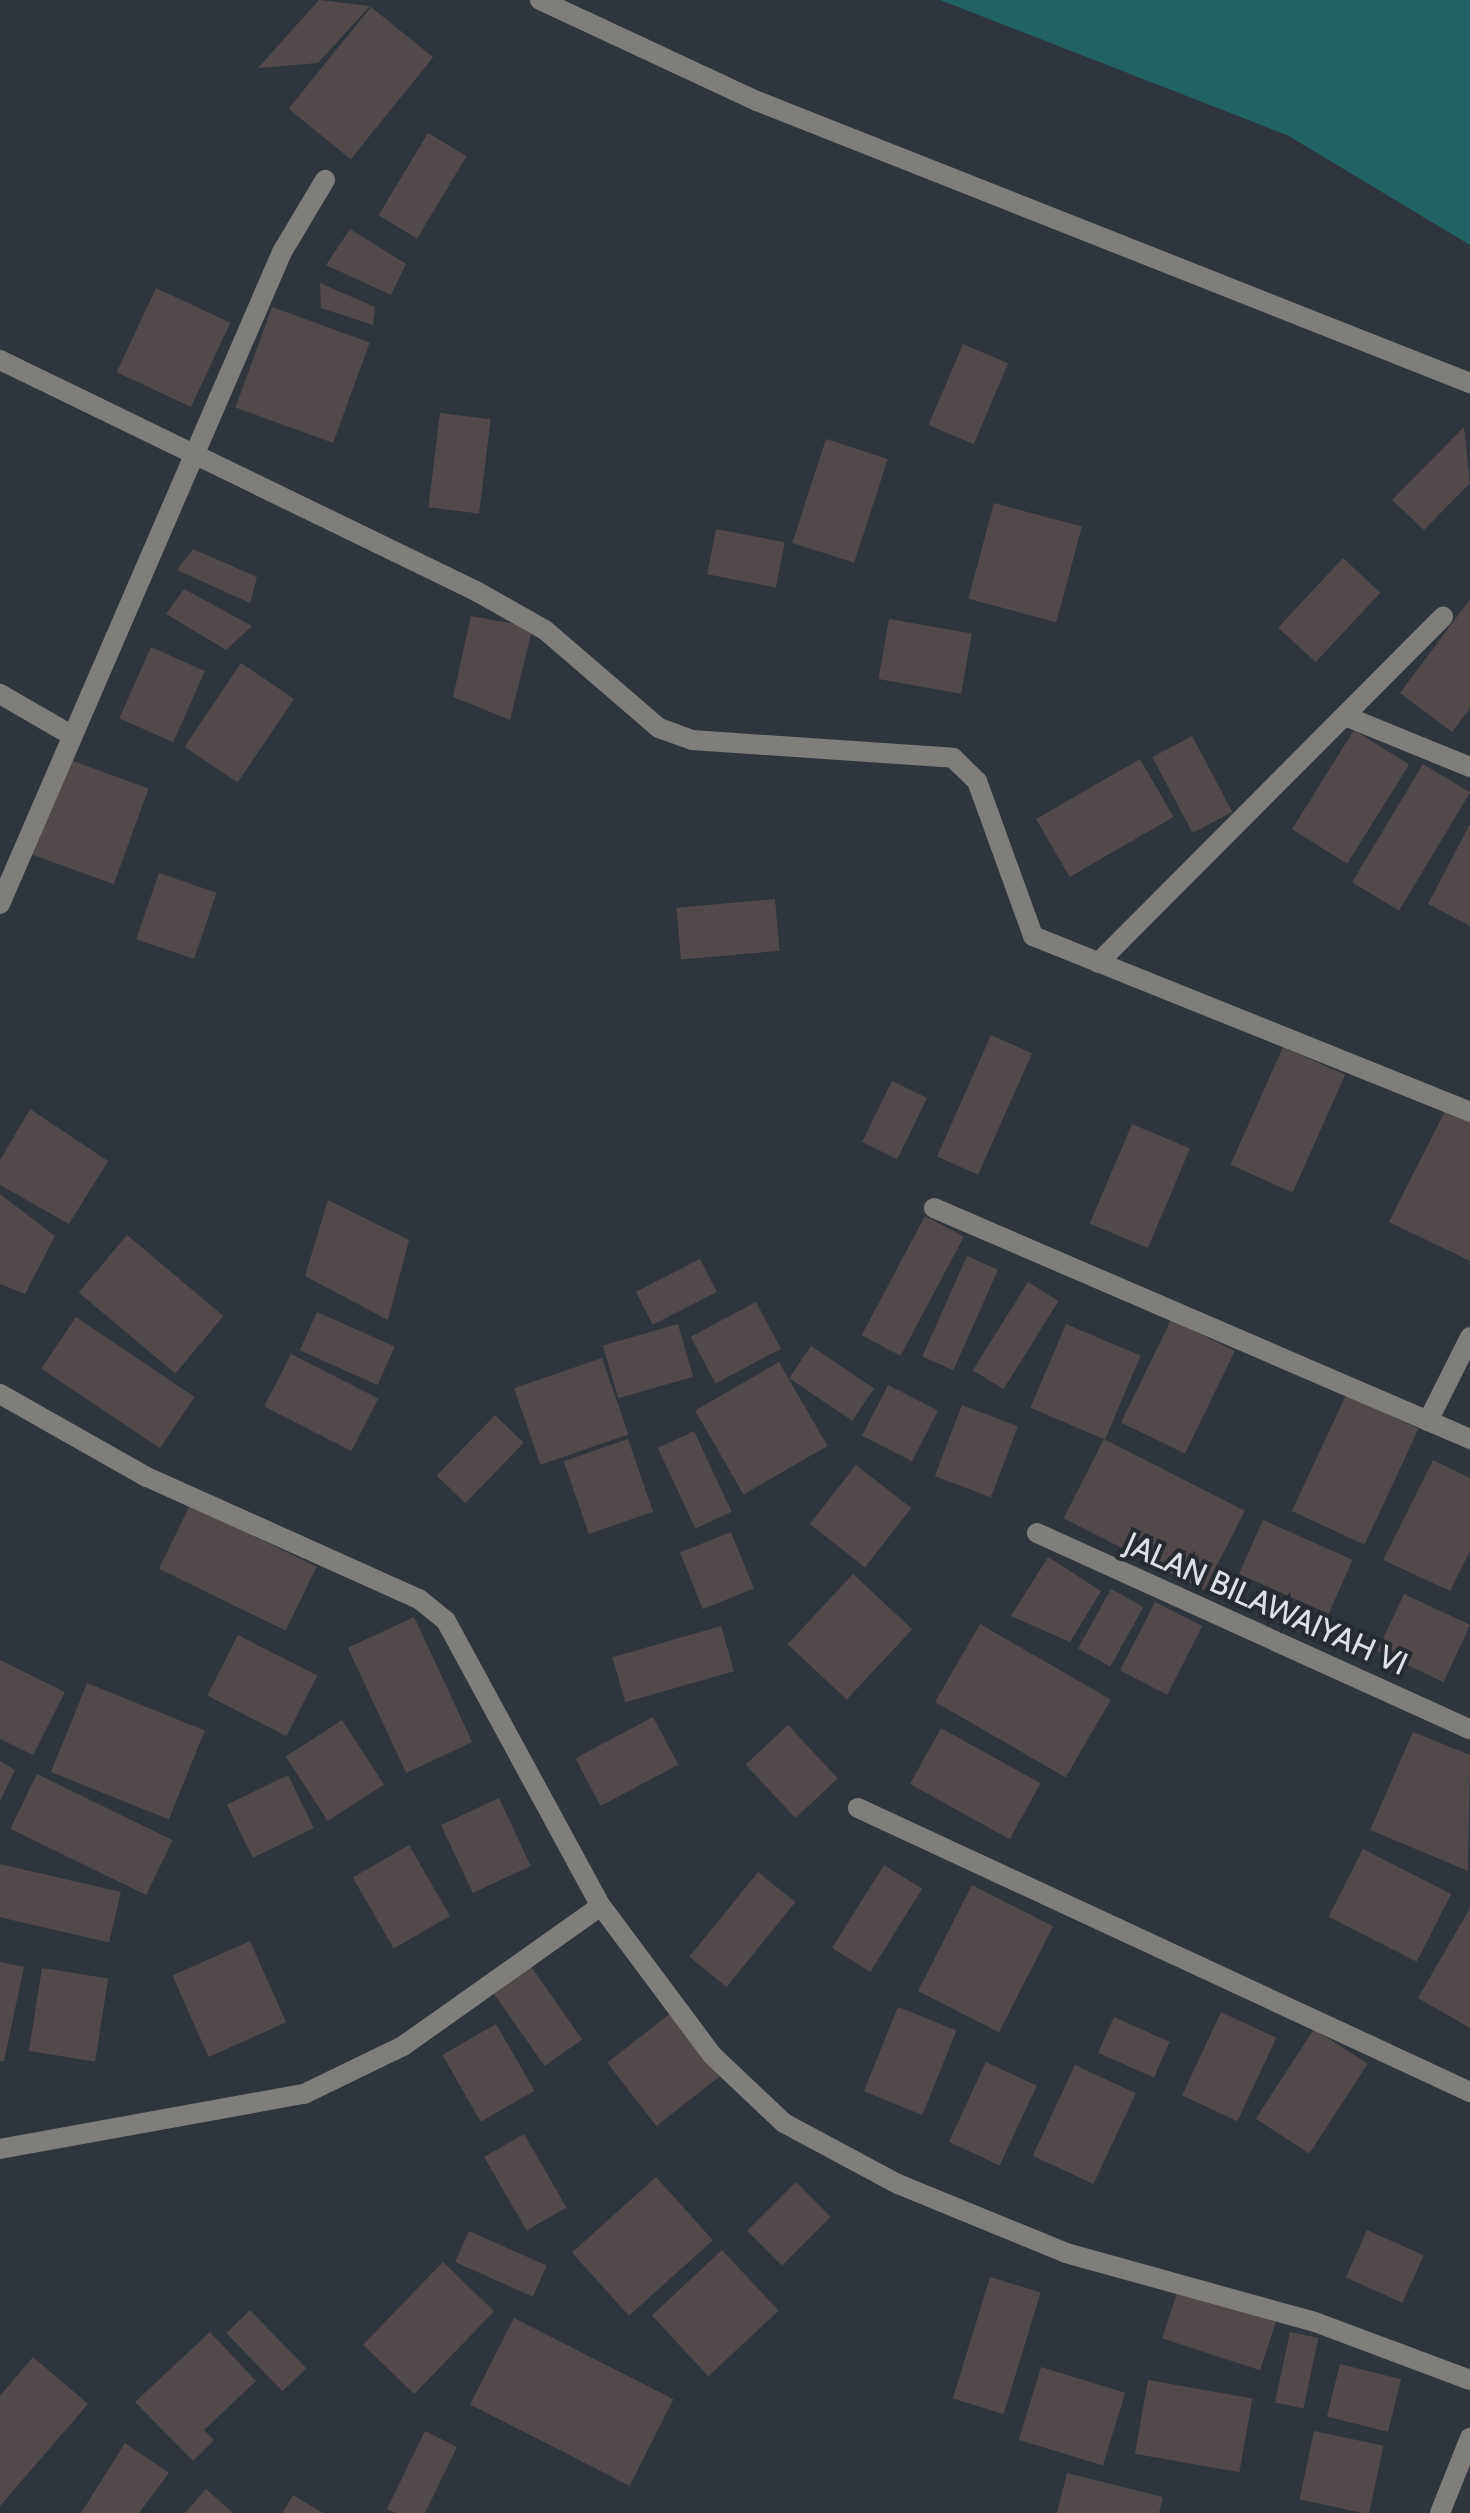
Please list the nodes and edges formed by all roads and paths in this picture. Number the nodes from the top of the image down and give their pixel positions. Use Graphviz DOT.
graph roads {
  1 [pos="540,0"];
  2 [pos="325,180"];
  3 [pos="0,360"];
  4 [pos="1470,382"];
  5 [pos="192,458"];
  6 [pos="1443,617"];
  7 [pos="0,694"];
  8 [pos="1345,716"];
  9 [pos="71,735"];
  10 [pos="1470,767"];
  11 [pos="0,904"];
  12 [pos="1098,963"];
  13 [pos="1470,1112"];
  14 [pos="934,1208"];
  15 [pos="1470,1337"];
  16 [pos="0,1394"];
  17 [pos="1428,1421"];
  18 [pos="1470,1439"];
  19 [pos="1037,1533"];
  20 [pos="1470,1730"];
  21 [pos="858,1808"];
  22 [pos="601,1906"];
  23 [pos="1470,2092"];
  24 [pos="0,2149"];
  25 [pos="1470,2380"];
  26 [pos="1470,2438"];
  27 [pos="1440,2513"];
  1 -- 4 [label="street"];
  2 -- 5 [label="street"];
  3 -- 5 [label="street"];
  5 -- 9 [label="street"];
  5 -- 12 [label="street"];
  6 -- 8 [label="street"];
  7 -- 9 [label="street"];
  8 -- 10 [label="street"];
  8 -- 12 [label="street"];
  9 -- 11 [label="street"];
  12 -- 13 [label="street"];
  14 -- 17 [label="street"];
  15 -- 17 [label="street"];
  16 -- 22 [label="street"];
  17 -- 18 [label="street"];
  19 -- 20 [label="street, JALAN BILAWAIYAH VI"];
  21 -- 23 [label="street"];
  22 -- 24 [label="street"];
  22 -- 25 [label="street"];
  26 -- 27 [label="street"];
}
